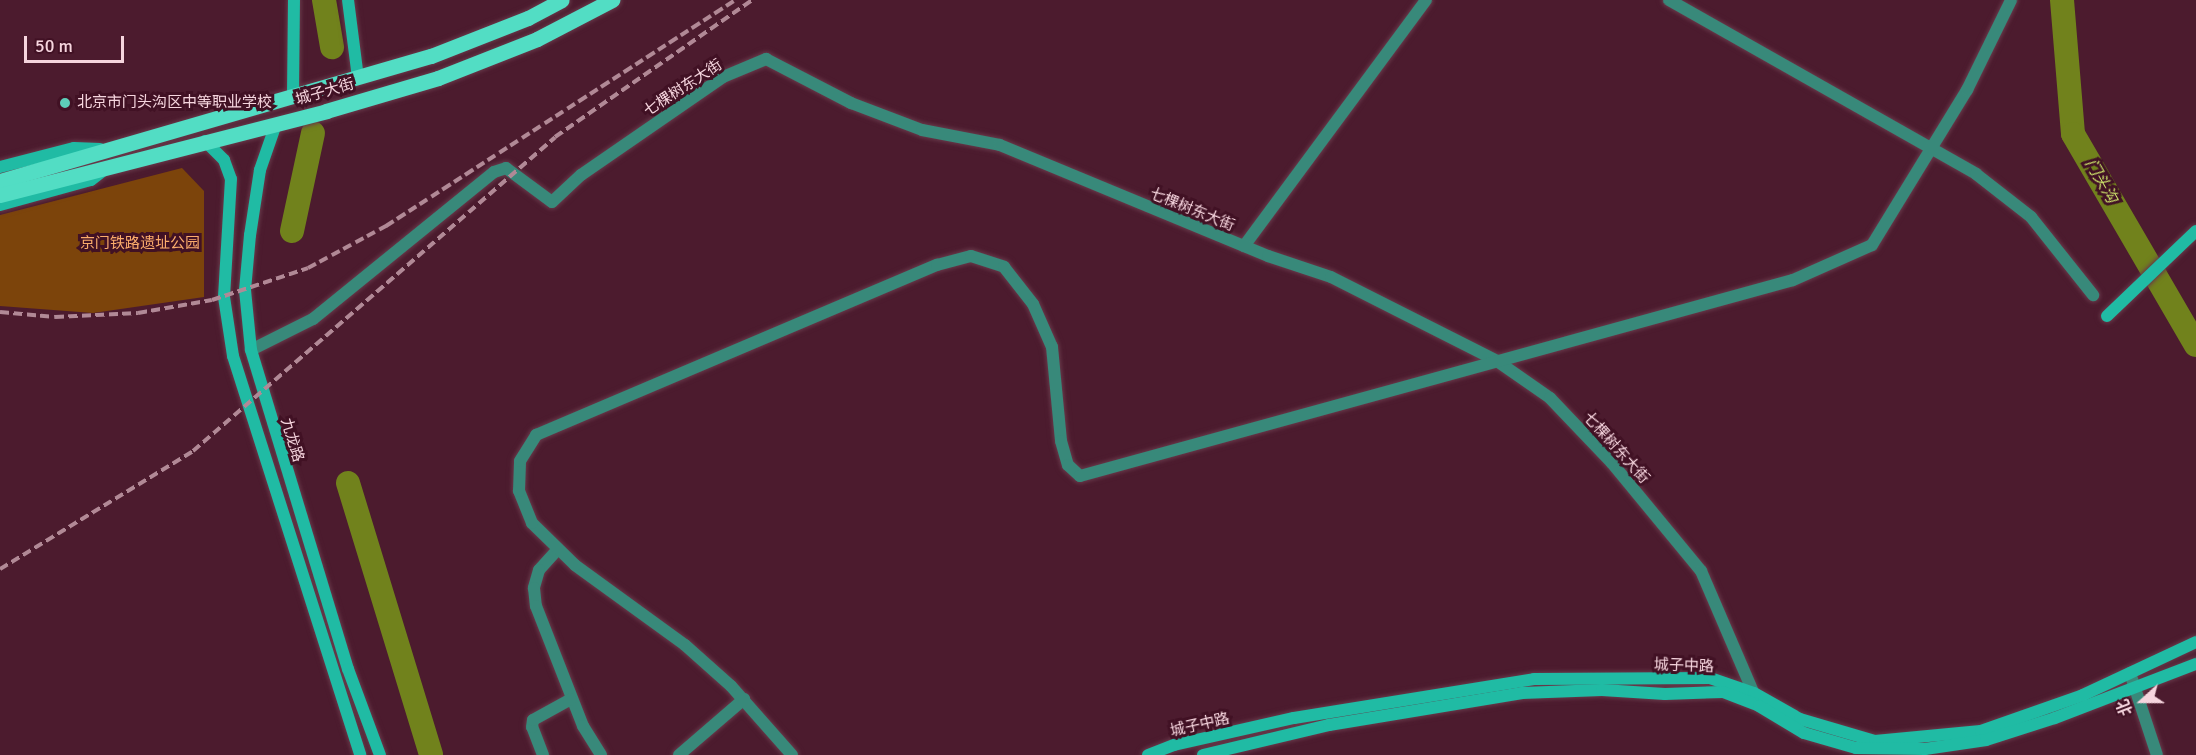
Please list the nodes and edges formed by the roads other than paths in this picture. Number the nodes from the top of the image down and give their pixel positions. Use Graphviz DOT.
graph roads {
  1 [pos="294,0"];
  2 [pos="348,0"];
  3 [pos="562,0"];
  4 [pos="612,0"];
  5 [pos="1426,0"];
  6 [pos="1669,0"];
  7 [pos="2011,0"];
  8 [pos="358,78"];
  9 [pos="293,94"];
  10 [pos="276,124"];
  11 [pos="205,141"];
  12 [pos="1930,151"];
  13 [pos="110,157"];
  14 [pos="0,167"];
  15 [pos="0,181"];
  16 [pos="0,195"];
  17 [pos="0,205"];
  18 [pos="2196,231"];
  19 [pos="1244,246"];
  20 [pos="2093,294"];
  21 [pos="2107,316"];
  22 [pos="251,350"];
  23 [pos="1497,361"];
  24 [pos="558,549"];
  25 [pos="2196,642"];
  26 [pos="2196,664"];
  27 [pos="2130,673"];
  28 [pos="2137,689"];
  29 [pos="1754,693"];
  30 [pos="571,699"];
  31 [pos="744,699"];
  32 [pos="1759,706"];
  33 [pos="583,728"];
  34 [pos="360,755"];
  35 [pos="380,755"];
  36 [pos="543,755"];
  37 [pos="592,755"];
  38 [pos="601,755"];
  39 [pos="679,755"];
  40 [pos="792,755"];
  41 [pos="1148,755"];
  42 [pos="1203,755"];
  43 [pos="2157,755"];
  1 -- 9 [label="street"];
  2 -- 8 [label="street"];
  3 -- 8 [label="main road, 城子大街"];
  4 -- 10 [label="main road, 城子大街"];
  5 -- 19 [label="street"];
  6 -- 12 [label="street"];
  7 -- 12 [label="street"];
  8 -- 9 [label="main road, 城子大街"];
  9 -- 13 [label="main road, 城子大街"];
  10 -- 11 [label="main road, 城子大街"];
  10 -- 22 [label="street, 九龙路"];
  11 -- 13 [label="main road, 城子大街"];
  11 -- 34 [label="street, 九龙路"];
  12 -- 20 [label="street"];
  12 -- 23 [label="street"];
  13 -- 14 [label="street"];
  13 -- 15 [label="main road, 城子大街"];
  13 -- 16 [label="main road, 城子大街"];
  13 -- 17 [label="street"];
  18 -- 21 [label="street"];
  19 -- 22 [label="street, 七棵树东大街"];
  19 -- 23 [label="street, 七棵树东大街"];
  22 -- 35 [label="street, 九龙路"];
  23 -- 24 [label="street"];
  23 -- 29 [label="street, 七棵树东大街"];
  24 -- 30 [label="street"];
  24 -- 31 [label="street"];
  25 -- 27 [label="street, 城子中路"];
  26 -- 28 [label="street, 城子中路"];
  27 -- 28 [label="street"];
  27 -- 29 [label="street, 城子中路"];
  28 -- 32 [label="street, 城子中路"];
  28 -- 43 [label="street"];
  29 -- 32 [label="street, 七棵树东大街"];
  29 -- 41 [label="street, 城子中路"];
  30 -- 33 [label="street"];
  30 -- 36 [label="street"];
  31 -- 39 [label="street"];
  31 -- 40 [label="street"];
  32 -- 42 [label="street, 城子中路"];
  33 -- 37 [label="street"];
  33 -- 38 [label="street"];
}
